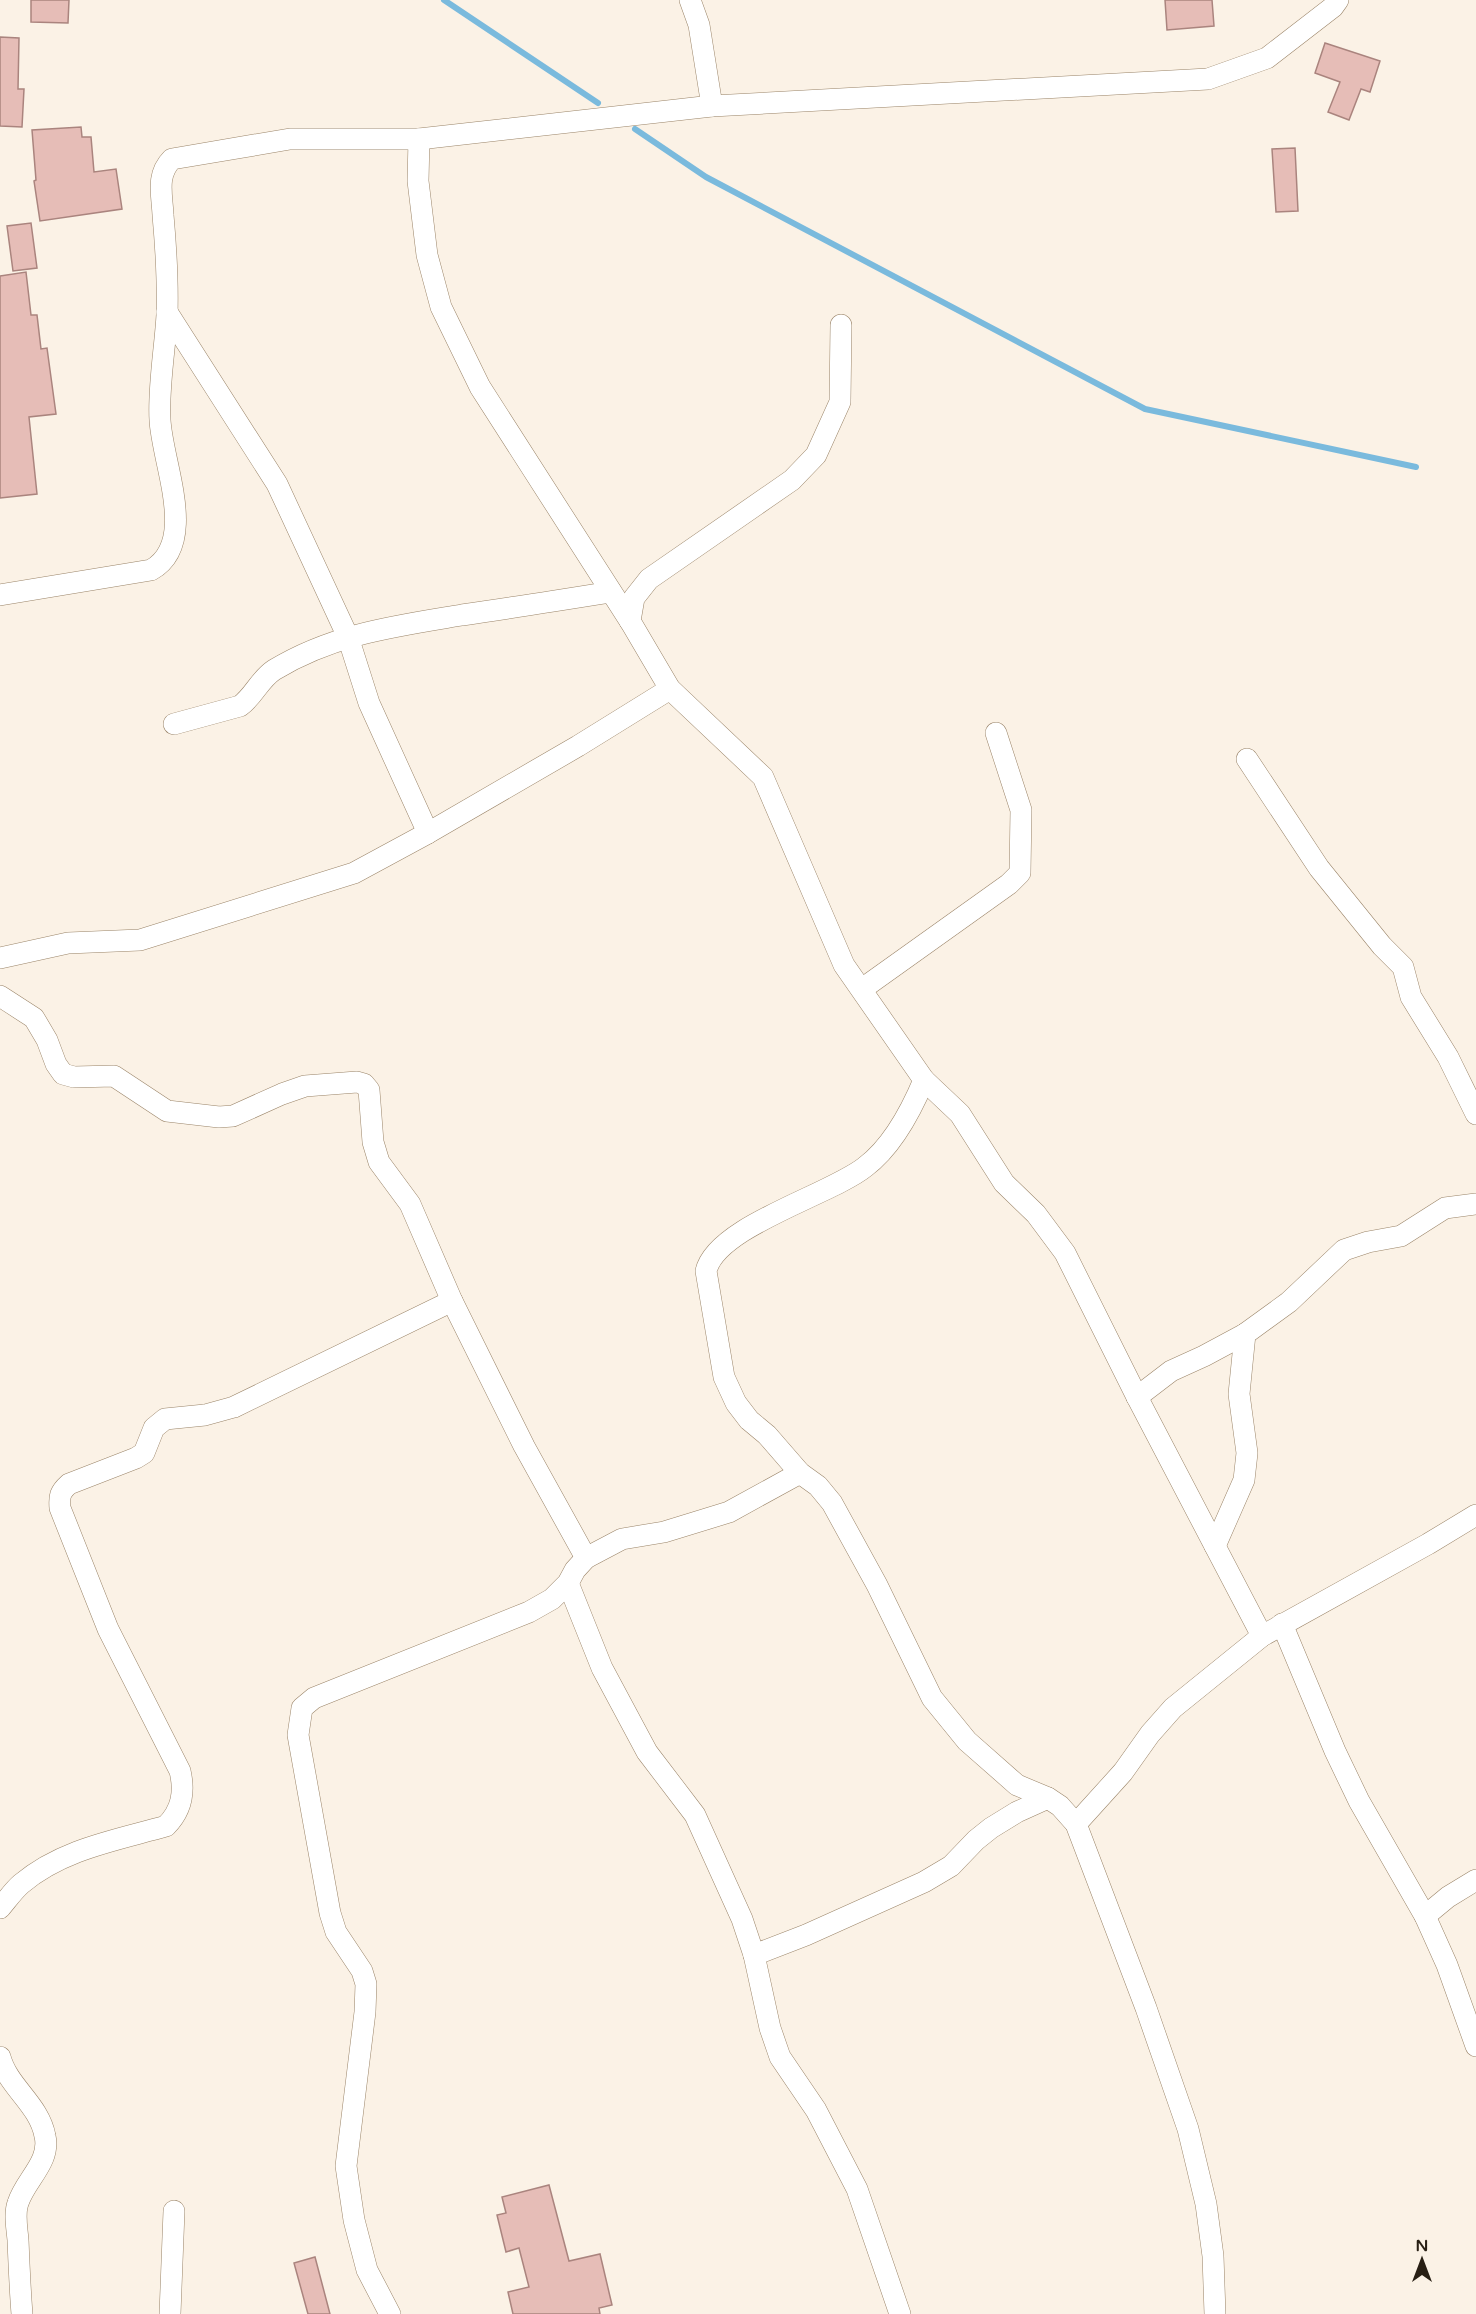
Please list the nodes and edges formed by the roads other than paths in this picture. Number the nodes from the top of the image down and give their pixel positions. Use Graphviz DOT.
graph roads {
  1 [pos="690,0"];
  2 [pos="1338,0"];
  3 [pos="712,105"];
  4 [pos="419,139"];
  5 [pos="167,312"];
  6 [pos="841,325"];
  7 [pos="611,592"];
  8 [pos="0,595"];
  9 [pos="630,621"];
  10 [pos="348,637"];
  11 [pos="670,689"];
  12 [pos="174,724"];
  13 [pos="996,734"];
  14 [pos="1248,759"];
  15 [pos="428,834"];
  16 [pos="0,958"];
  17 [pos="862,989"];
  18 [pos="0,996"];
  19 [pos="924,1080"];
  20 [pos="1476,1114"];
  21 [pos="1476,1204"];
  22 [pos="452,1301"];
  23 [pos="1245,1334"];
  24 [pos="1137,1396"];
  25 [pos="800,1473"];
  26 [pos="1476,1515"];
  27 [pos="1215,1546"];
  28 [pos="586,1558"];
  29 [pos="568,1583"];
  30 [pos="1282,1624"];
  31 [pos="1262,1636"];
  32 [pos="1048,1798"];
  33 [pos="1077,1824"];
  34 [pos="1476,1880"];
  35 [pos="0,1908"];
  36 [pos="1425,1916"];
  37 [pos="754,1955"];
  38 [pos="1476,2046"];
  39 [pos="0,2056"];
  40 [pos="174,2211"];
  41 [pos="22,2314"];
  42 [pos="170,2314"];
  43 [pos="390,2314"];
  44 [pos="900,2314"];
  45 [pos="1215,2314"];
  1 -- 3 [label="street"];
  2 -- 3 [label="street"];
  3 -- 4 [label="street"];
  4 -- 5 [label="street"];
  4 -- 7 [label="street"];
  5 -- 8 [label="street"];
  5 -- 10 [label="street"];
  6 -- 9 [label="street"];
  7 -- 9 [label="street"];
  7 -- 10 [label="street"];
  9 -- 11 [label="street"];
  10 -- 12 [label="street"];
  10 -- 15 [label="street"];
  11 -- 15 [label="street"];
  11 -- 17 [label="street"];
  13 -- 17 [label="street"];
  14 -- 20 [label="street"];
  15 -- 16 [label="street"];
  17 -- 19 [label="street"];
  18 -- 22 [label="street"];
  19 -- 24 [label="street"];
  19 -- 25 [label="street"];
  21 -- 23 [label="street"];
  22 -- 28 [label="street"];
  22 -- 35 [label="street"];
  23 -- 24 [label="street"];
  23 -- 27 [label="street"];
  24 -- 27 [label="street"];
  25 -- 28 [label="street"];
  25 -- 32 [label="street"];
  26 -- 30 [label="street"];
  27 -- 31 [label="street"];
  28 -- 29 [label="street"];
  29 -- 37 [label="street"];
  29 -- 43 [label="street"];
  30 -- 31 [label="street"];
  30 -- 36 [label="street"];
  31 -- 33 [label="street"];
  32 -- 33 [label="street"];
  32 -- 37 [label="street"];
  33 -- 45 [label="street"];
  34 -- 36 [label="street"];
  36 -- 38 [label="street"];
  37 -- 44 [label="street"];
  39 -- 41 [label="street"];
  40 -- 42 [label="street"];
}
